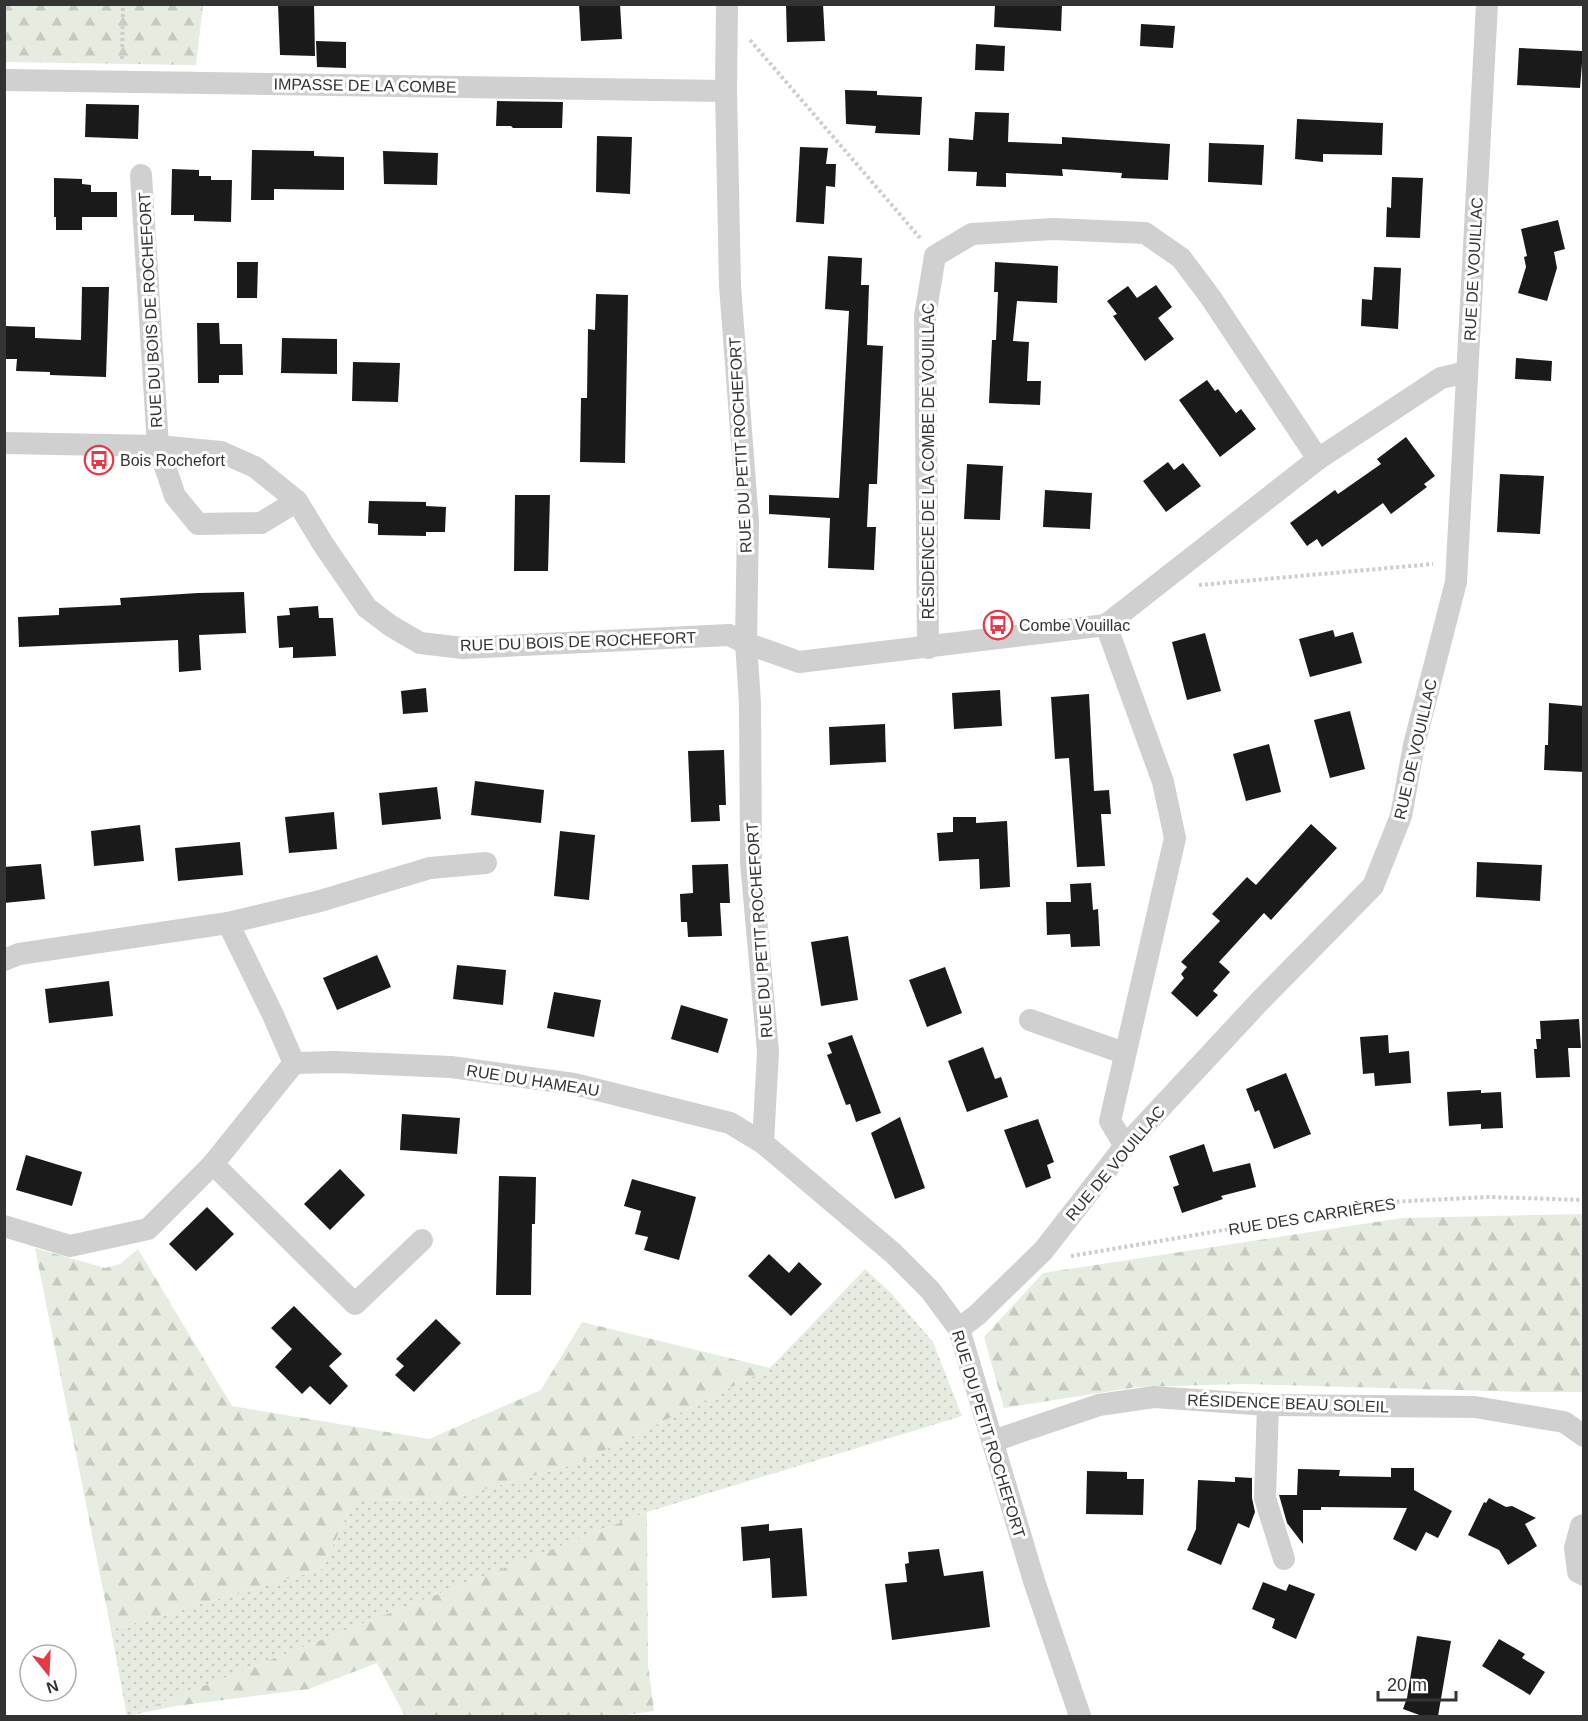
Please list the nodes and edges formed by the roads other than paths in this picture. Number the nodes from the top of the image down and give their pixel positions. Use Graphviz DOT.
graph roads {
  1 [pos="1487,4"];
  2 [pos="727,9"];
  3 [pos="4,80"];
  4 [pos="726,91"];
  5 [pos="141,175"];
  6 [pos="1467,372"];
  7 [pos="4,443"];
  8 [pos="158,446"];
  9 [pos="1318,459"];
  10 [pos="297,501"];
  11 [pos="1106,625"];
  12 [pos="746,643"];
  13 [pos="928,648"];
  14 [pos="486,864"];
  15 [pos="228,923"];
  16 [pos="4,960"];
  17 [pos="1030,1020"];
  18 [pos="1124,1053"];
  19 [pos="294,1064"];
  20 [pos="763,1143"];
  21 [pos="1125,1146"];
  22 [pos="213,1164"];
  23 [pos="4,1226"];
  24 [pos="422,1240"];
  25 [pos="959,1329"];
  26 [pos="1268,1405"];
  27 [pos="1584,1436"];
  28 [pos="993,1441"];
  29 [pos="1584,1525"];
  30 [pos="1284,1559"];
  31 [pos="1584,1575"];
  32 [pos="1080,1716"];
  1 -- 6 [label="street, RUE DE VOUILLAC"];
  2 -- 4 [label="street, RUE DU PETIT ROCHEFORT"];
  3 -- 4 [label="street, IMPASSE DE LA COMBE"];
  4 -- 12 [label="street, RUE DU PETIT ROCHEFORT"];
  5 -- 8 [label="street, RUE DU BOIS DE ROCHEFORT"];
  6 -- 9 [label="street"];
  6 -- 21 [label="street, RUE DE VOUILLAC"];
  7 -- 8 [label="street, RUE DU BOIS DE ROCHEFORT"];
  8 -- 10 [label="street, RUE DU BOIS DE ROCHEFORT"];
  8 -- 10 [label="street, RUE DU BOIS DE ROCHEFORT"];
  9 -- 11 [label="street"];
  9 -- 13 [label="street, RÉSIDENCE DE LA COMBE DE VOUILLAC"];
  10 -- 12 [label="street, RUE DU BOIS DE ROCHEFORT"];
  11 -- 13 [label="street"];
  11 -- 18 [label="street"];
  12 -- 13 [label="street"];
  12 -- 20 [label="street, RUE DU PETIT ROCHEFORT"];
  14 -- 15 [label="street"];
  15 -- 16 [label="street"];
  15 -- 19 [label="street"];
  17 -- 18 [label="street"];
  18 -- 21 [label="street"];
  19 -- 20 [label="street, RUE DU HAMEAU"];
  19 -- 22 [label="street"];
  20 -- 25 [label="street, RUE DU PETIT ROCHEFORT"];
  21 -- 25 [label="street, RUE DE VOUILLAC"];
  22 -- 23 [label="street"];
  22 -- 24 [label="street"];
  25 -- 28 [label="street, RUE DU PETIT ROCHEFORT"];
  26 -- 27 [label="street, RÉSIDENCE BEAU SOLEIL"];
  26 -- 28 [label="street, RÉSIDENCE BEAU SOLEIL"];
  26 -- 30 [label="street"];
  28 -- 32 [label="street, RUE DU PETIT ROCHEFORT"];
  29 -- 31 [label="street"];
}
